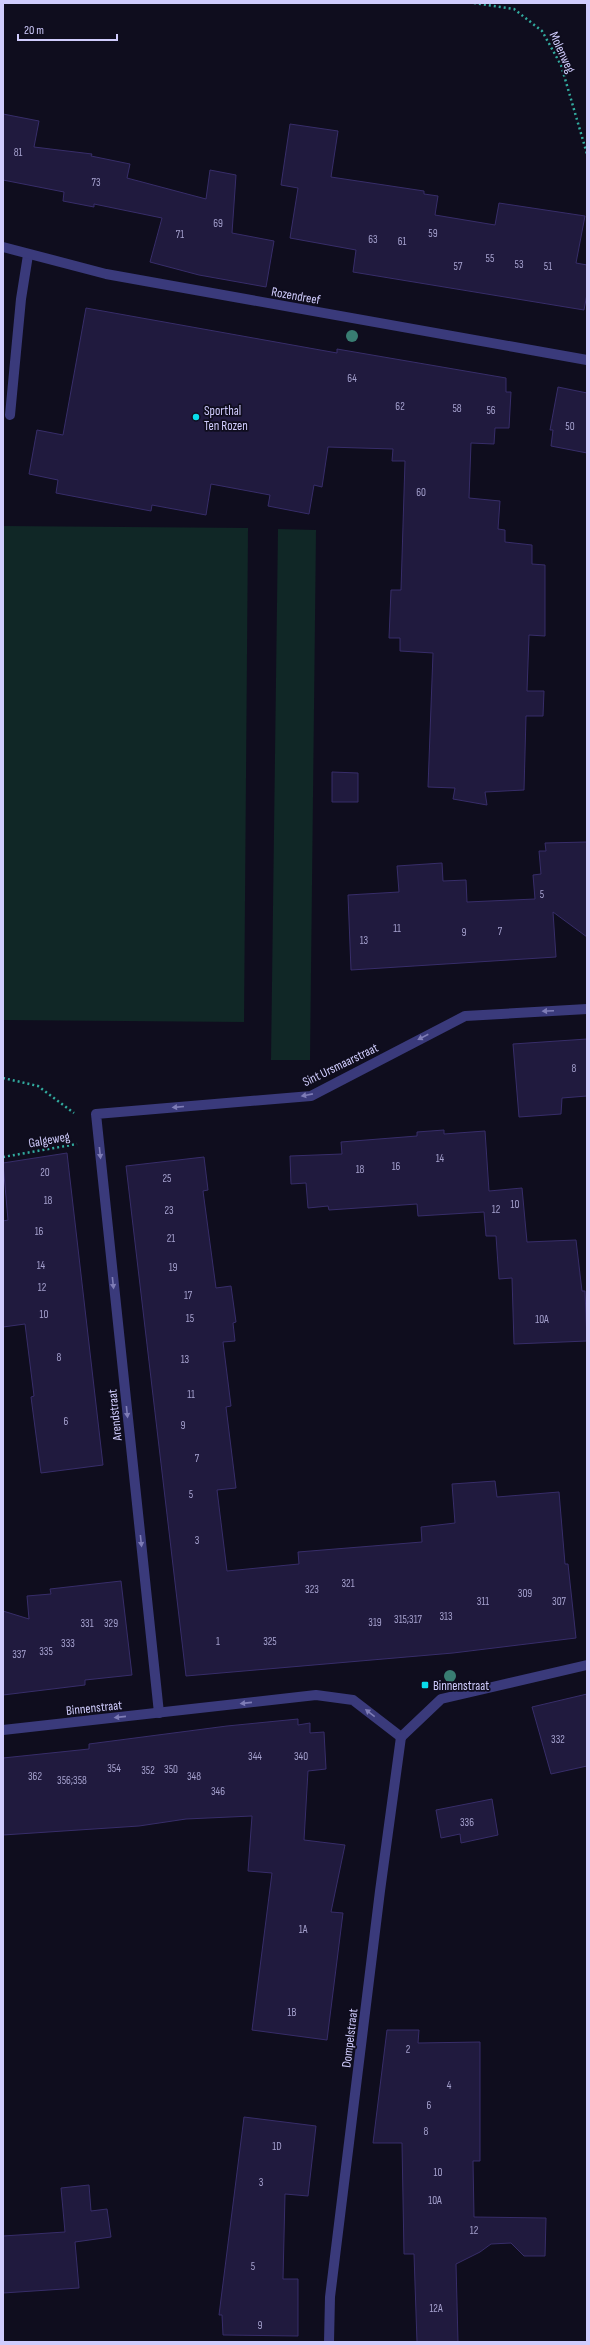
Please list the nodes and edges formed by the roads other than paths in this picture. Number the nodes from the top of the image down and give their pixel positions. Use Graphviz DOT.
graph roads {
  1 [pos="3,247"];
  2 [pos="28,254"];
  3 [pos="587,360"];
  4 [pos="10,415"];
  5 [pos="587,1009"];
  6 [pos="96,1114"];
  7 [pos="587,1665"];
  8 [pos="159,1713"];
  9 [pos="3,1730"];
  10 [pos="401,1737"];
  11 [pos="330,2342"];
  1 -- 2 [label="street, Rozendreef"];
  2 -- 3 [label="street, Rozendreef"];
  2 -- 4 [label="street"];
  5 -- 6 [label="street, Sint Ursmaarstraat, one-way"];
  6 -- 8 [label="street, Arendstraat, one-way"];
  7 -- 10 [label="street"];
  8 -- 9 [label="street, Binnenstraat, one-way"];
  10 -- 8 [label="street, Binnenstraat, one-way"];
  10 -- 11 [label="street, Dompelstraat"];
}
